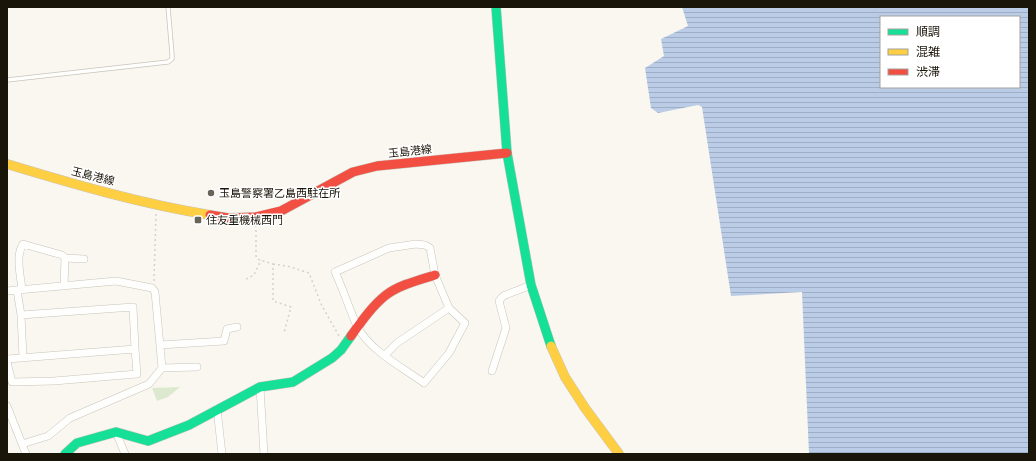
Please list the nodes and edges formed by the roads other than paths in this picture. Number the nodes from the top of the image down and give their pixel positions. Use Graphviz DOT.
graph roads {
  1 [pos="168,7"];
  2 [pos="496,7"];
  3 [pos="7,80"];
  4 [pos="507,153"];
  5 [pos="7,164"];
  6 [pos="65,258"];
  7 [pos="84,259"];
  8 [pos="435,275"];
  9 [pos="531,285"];
  10 [pos="64,286"];
  11 [pos="19,290"];
  12 [pos="7,291"];
  13 [pos="449,308"];
  14 [pos="21,315"];
  15 [pos="237,327"];
  16 [pos="358,327"];
  17 [pos="160,345"];
  18 [pos="135,349"];
  19 [pos="385,355"];
  20 [pos="23,358"];
  21 [pos="7,361"];
  22 [pos="197,367"];
  23 [pos="162,368"];
  24 [pos="492,371"];
  25 [pos="260,387"];
  26 [pos="7,406"];
  27 [pos="217,409"];
  28 [pos="9,415"];
  29 [pos="116,432"];
  30 [pos="22,444"];
  31 [pos="26,454"];
  32 [pos="65,454"];
  33 [pos="125,454"];
  34 [pos="222,454"];
  35 [pos="264,454"];
  36 [pos="619,454"];
  1 -- 3 [label="lane"];
  2 -- 4 [label="main road"];
  4 -- 5 [label="main road, 玉島港線"];
  4 -- 9 [label="main road"];
  6 -- 7 [label="street"];
  6 -- 10 [label="street"];
  6 -- 11 [label="street"];
  8 -- 13 [label="street"];
  8 -- 16 [label="main road"];
  8 -- 16 [label="street"];
  9 -- 24 [label="street"];
  9 -- 36 [label="main road"];
  10 -- 11 [label="street"];
  10 -- 17 [label="street"];
  11 -- 12 [label="street"];
  11 -- 14 [label="street"];
  13 -- 19 [label="street"];
  13 -- 19 [label="street"];
  14 -- 18 [label="street"];
  14 -- 20 [label="street"];
  15 -- 17 [label="street"];
  16 -- 19 [label="street"];
  16 -- 25 [label="main road"];
  17 -- 23 [label="street"];
  18 -- 20 [label="street"];
  18 -- 21 [label="street"];
  20 -- 21 [label="street"];
  22 -- 23 [label="street"];
  23 -- 30 [label="street"];
  25 -- 27 [label="main road"];
  25 -- 35 [label="street"];
  26 -- 28 [label="street"];
  27 -- 29 [label="main road"];
  27 -- 34 [label="street"];
  28 -- 30 [label="street"];
  29 -- 32 [label="main road"];
  29 -- 33 [label="street"];
  30 -- 31 [label="street"];
}
